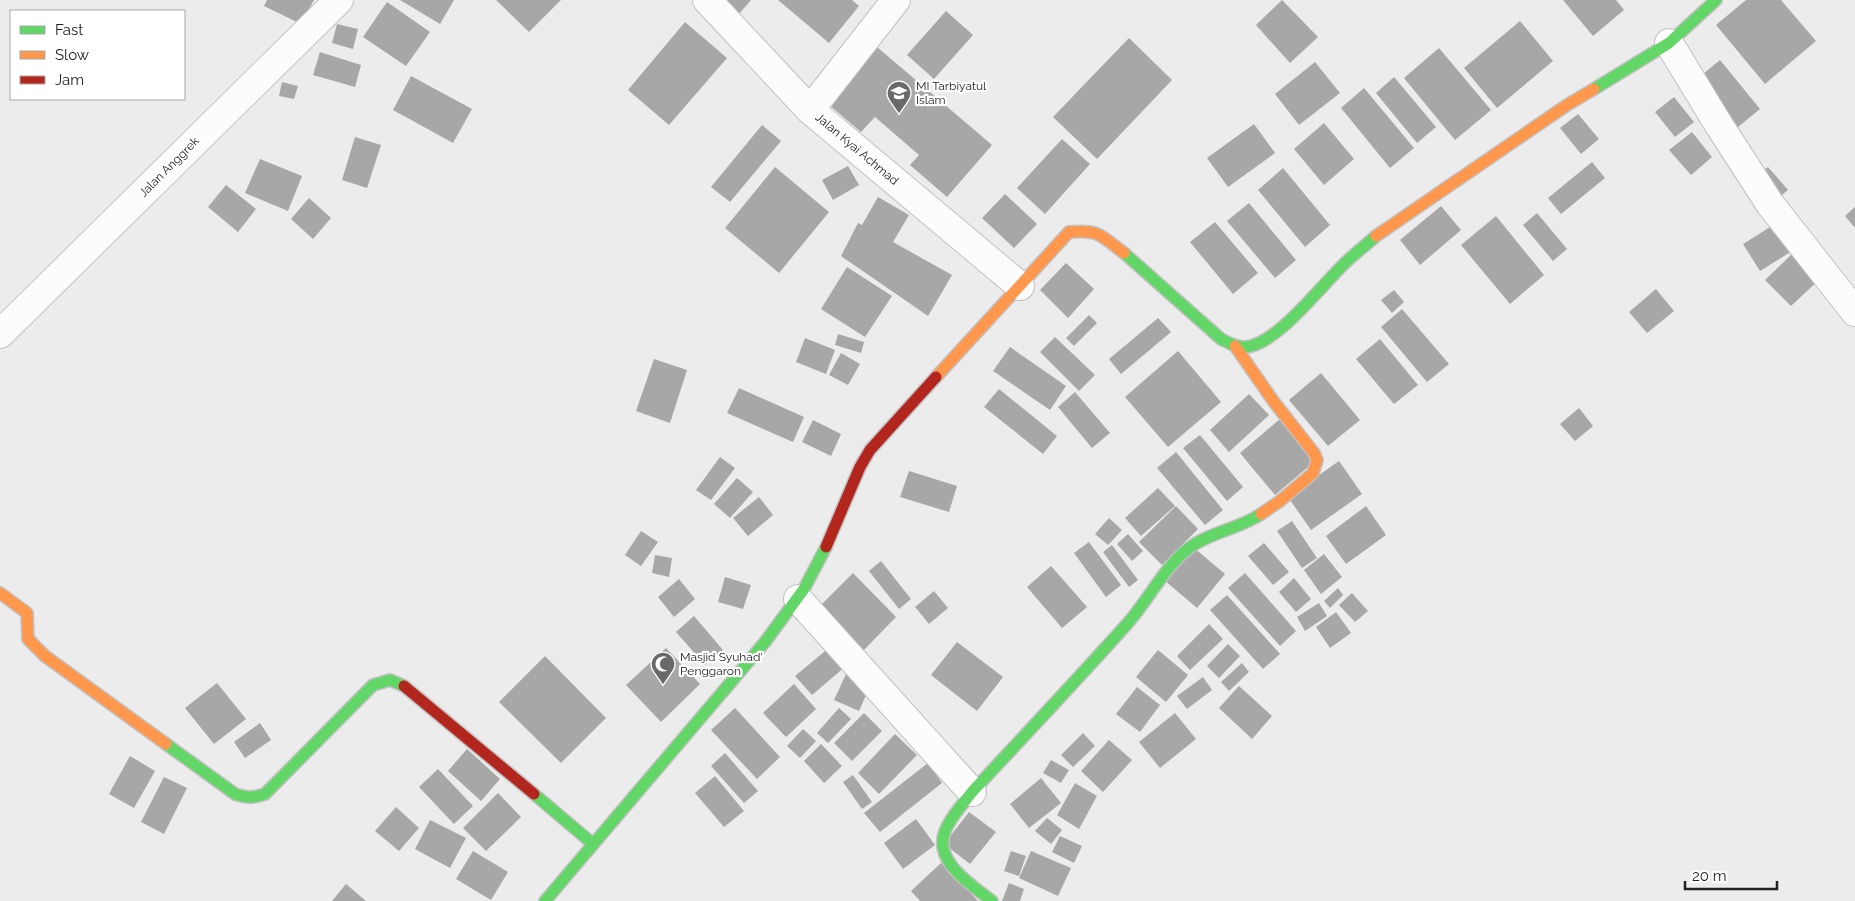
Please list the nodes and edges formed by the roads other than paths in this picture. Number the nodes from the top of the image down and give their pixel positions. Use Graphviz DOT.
graph roads {
  1 [pos="339,0"];
  2 [pos="707,0"];
  3 [pos="896,0"];
  4 [pos="1716,0"];
  5 [pos="1669,43"];
  6 [pos="810,110"];
  7 [pos="1020,286"];
  8 [pos="1855,312"];
  9 [pos="0,334"];
  10 [pos="1235,346"];
  11 [pos="0,593"];
  12 [pos="798,599"];
  13 [pos="972,792"];
  14 [pos="592,844"];
  15 [pos="545,901"];
  16 [pos="992,901"];
  1 -- 9 [label="street, Jalan Anggrek"];
  2 -- 6 [label="street, Jalan Kyai Achmad"];
  3 -- 6 [label="street"];
  4 -- 5 [label="street"];
  5 -- 8 [label="street"];
  5 -- 10 [label="street"];
  6 -- 7 [label="street, Jalan Kyai Achmad"];
  7 -- 10 [label="street"];
  7 -- 12 [label="street"];
  10 -- 13 [label="street"];
  11 -- 14 [label="street"];
  12 -- 13 [label="street"];
  12 -- 14 [label="street"];
  13 -- 16 [label="street"];
  14 -- 15 [label="street"];
}
